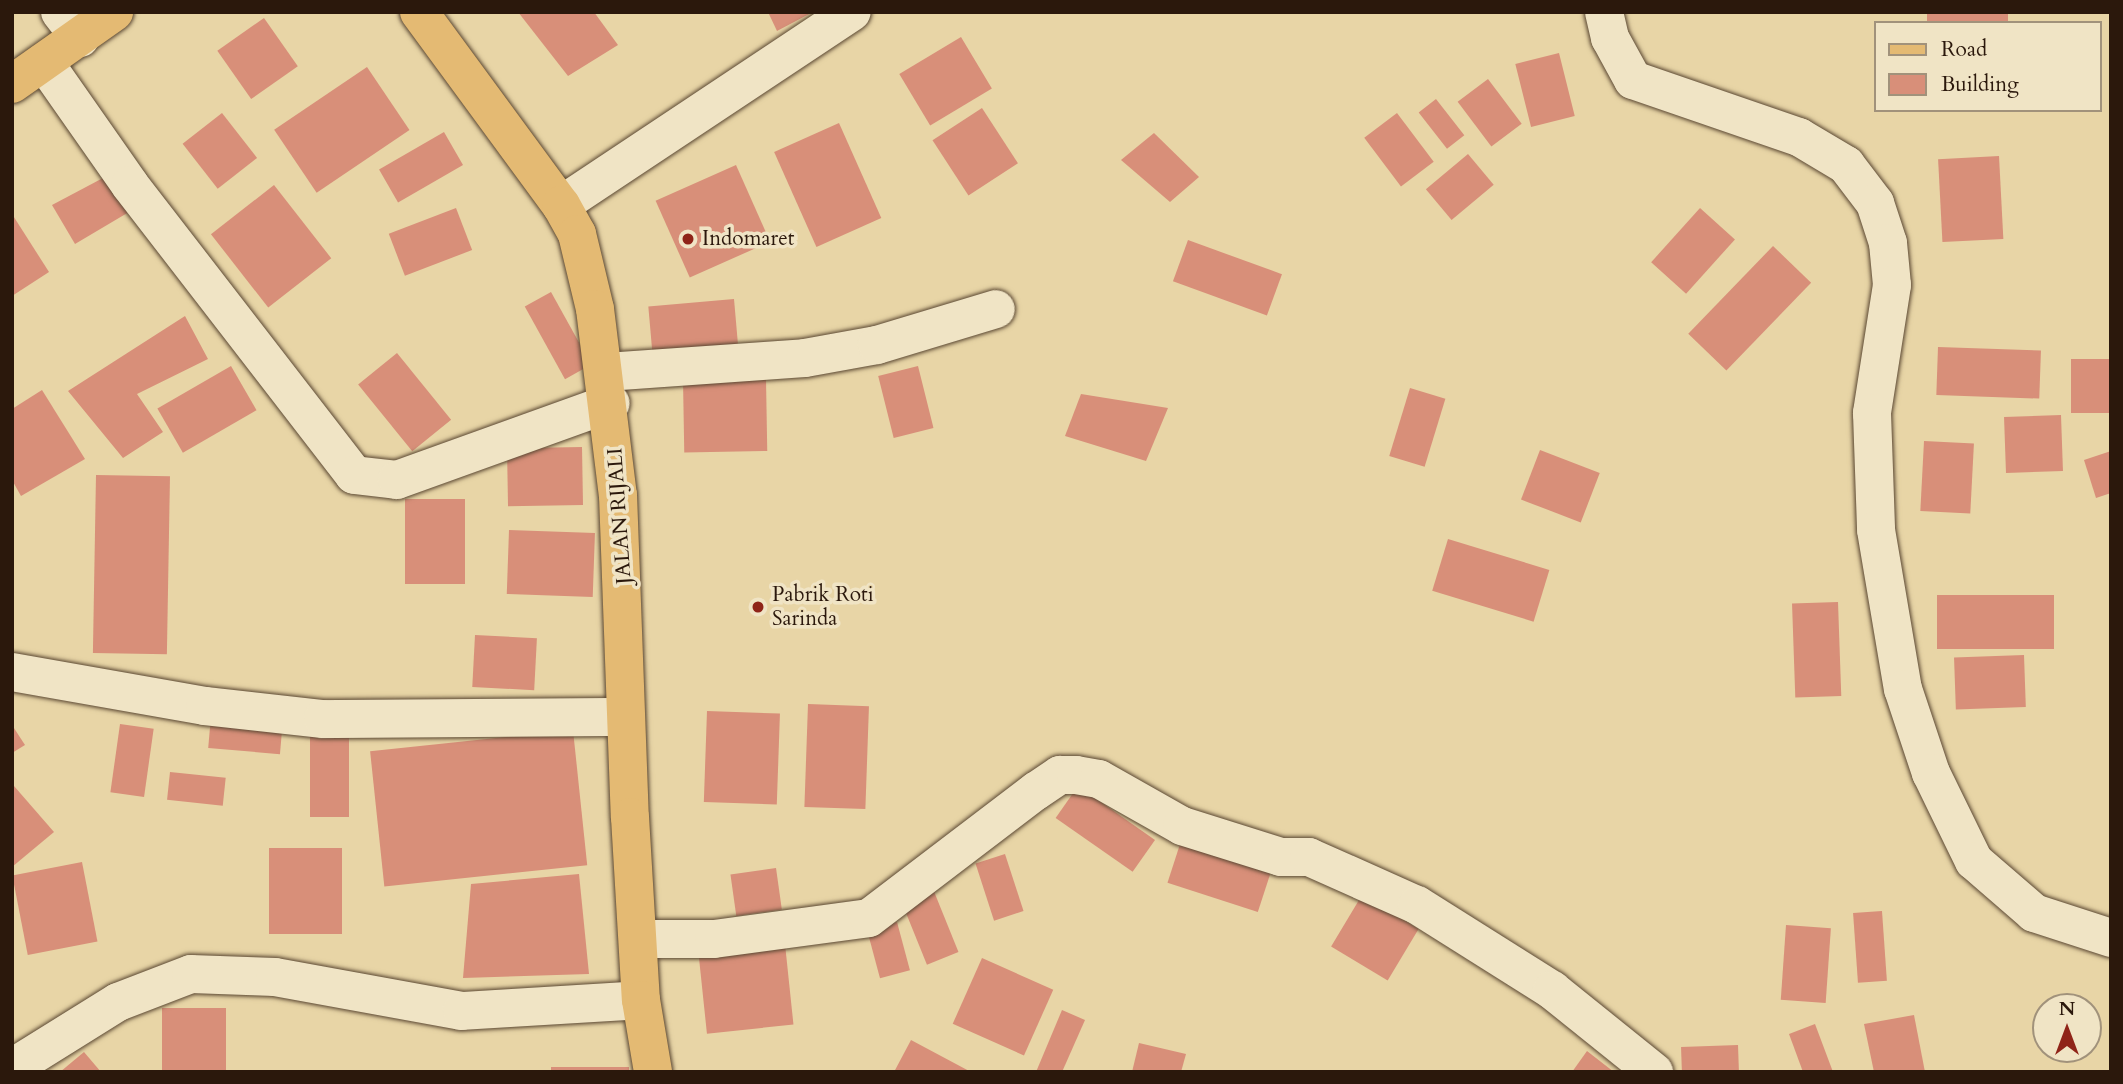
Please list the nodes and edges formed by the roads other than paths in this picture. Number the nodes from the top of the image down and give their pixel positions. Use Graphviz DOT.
graph roads {
  1 [pos="114,12"];
  2 [pos="419,12"];
  3 [pos="852,12"];
  4 [pos="1604,12"];
  5 [pos="70,25"];
  6 [pos="44,62"];
  7 [pos="12,84"];
  8 [pos="561,205"];
  9 [pos="996,309"];
  10 [pos="608,387"];
  11 [pos="12,672"];
  12 [pos="625,718"];
  13 [pos="2111,938"];
  14 [pos="639,939"];
  15 [pos="641,1000"];
  16 [pos="12,1068"];
  17 [pos="653,1072"];
  18 [pos="1654,1072"];
  1 -- 5 [label="main road"];
  2 -- 8 [label="main road, JALAN RIJALI"];
  3 -- 8 [label="street"];
  4 -- 13 [label="street"];
  5 -- 6 [label="main road"];
  6 -- 7 [label="main road"];
  6 -- 10 [label="street"];
  8 -- 10 [label="main road, JALAN RIJALI"];
  9 -- 10 [label="street"];
  10 -- 12 [label="main road, JALAN RIJALI"];
  11 -- 12 [label="street"];
  12 -- 14 [label="main road, JALAN RIJALI"];
  14 -- 15 [label="main road, JALAN RIJALI"];
  14 -- 18 [label="street"];
  15 -- 16 [label="street"];
  15 -- 17 [label="main road, JALAN RIJALI"];
}
